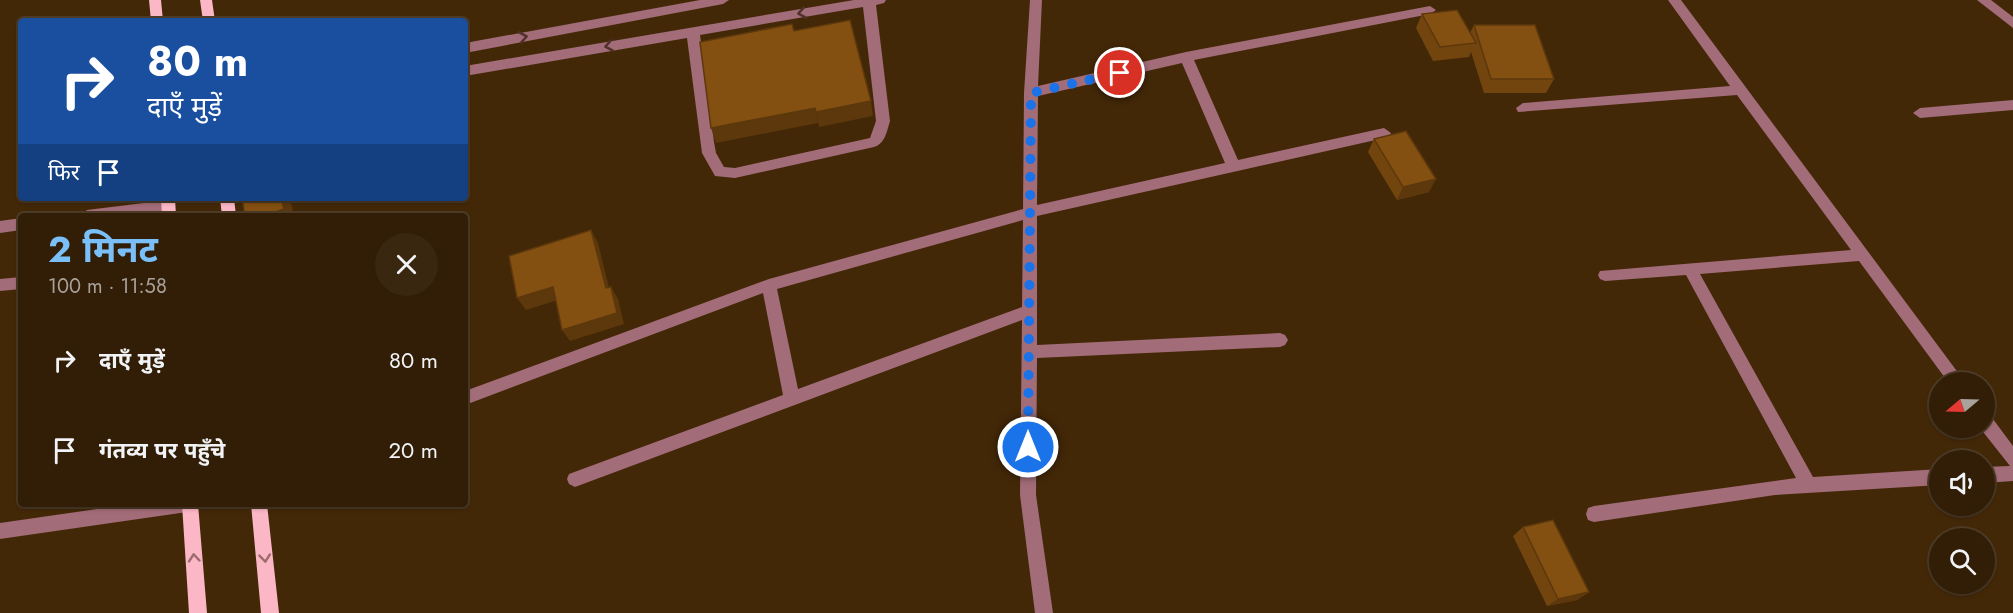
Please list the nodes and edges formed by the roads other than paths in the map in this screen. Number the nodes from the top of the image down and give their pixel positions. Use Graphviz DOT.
graph roads {
  1 [pos="155,0"];
  2 [pos="206,0"];
  3 [pos="723,0"];
  4 [pos="1036,0"];
  5 [pos="1674,0"];
  6 [pos="1983,0"];
  7 [pos="874,1"];
  8 [pos="1430,10"];
  9 [pos="157,18"];
  10 [pos="209,18"];
  11 [pos="2013,24"];
  12 [pos="693,32"];
  13 [pos="468,47"];
  14 [pos="1186,57"];
  15 [pos="468,70"];
  16 [pos="1741,90"];
  17 [pos="1031,93"];
  18 [pos="2013,105"];
  19 [pos="1523,108"];
  20 [pos="1920,113"];
  21 [pos="1384,133"];
  22 [pos="1234,167"];
  23 [pos="169,207"];
  24 [pos="1031,212"];
  25 [pos="114,213"];
  26 [pos="18,224"];
  27 [pos="0,227"];
  28 [pos="1862,255"];
  29 [pos="1690,269"];
  30 [pos="1605,275"];
  31 [pos="18,283"];
  32 [pos="0,285"];
  33 [pos="769,285"];
  34 [pos="1029,311"];
  35 [pos="1280,340"];
  36 [pos="1028,352"];
  37 [pos="1950,372"];
  38 [pos="468,397"];
  39 [pos="792,398"];
  40 [pos="1995,435"];
  41 [pos="2013,459"];
  42 [pos="2013,473"];
  43 [pos="1995,474"];
  44 [pos="1929,478"];
  45 [pos="575,479"];
  46 [pos="1809,486"];
  47 [pos="167,507"];
  48 [pos="188,507"];
  49 [pos="259,507"];
  50 [pos="1594,514"];
  51 [pos="0,531"];
  52 [pos="198,613"];
  53 [pos="270,613"];
  54 [pos="1044,613"];
  1 -- 9 [label="main road"];
  2 -- 10 [label="main road"];
  13 -- 3 [label="street, one-way"];
  4 -- 17 [label="street"];
  5 -- 16 [label="street"];
  6 -- 11 [label="street"];
  7 -- 12 [label="street, one-way"];
  7 -- 12 [label="street"];
  8 -- 14 [label="street"];
  12 -- 15 [label="street, one-way"];
  14 -- 17 [label="street"];
  14 -- 22 [label="street"];
  16 -- 19 [label="street"];
  16 -- 28 [label="street"];
  17 -- 24 [label="street"];
  18 -- 20 [label="street"];
  21 -- 22 [label="street"];
  22 -- 24 [label="street"];
  23 -- 25 [label="street"];
  24 -- 33 [label="street"];
  24 -- 34 [label="street"];
  26 -- 27 [label="street"];
  28 -- 29 [label="street"];
  28 -- 37 [label="street"];
  29 -- 30 [label="street"];
  29 -- 46 [label="street"];
  31 -- 32 [label="street"];
  33 -- 38 [label="street"];
  33 -- 39 [label="street"];
  34 -- 36 [label="street"];
  34 -- 39 [label="street"];
  35 -- 36 [label="street"];
  36 -- 54 [label="street"];
  39 -- 45 [label="street"];
  40 -- 41 [label="street"];
  42 -- 43 [label="street"];
  44 -- 46 [label="street"];
  46 -- 50 [label="street"];
  47 -- 51 [label="street"];
  52 -- 48 [label="main road, one-way"];
  49 -- 53 [label="main road, one-way"];
}
